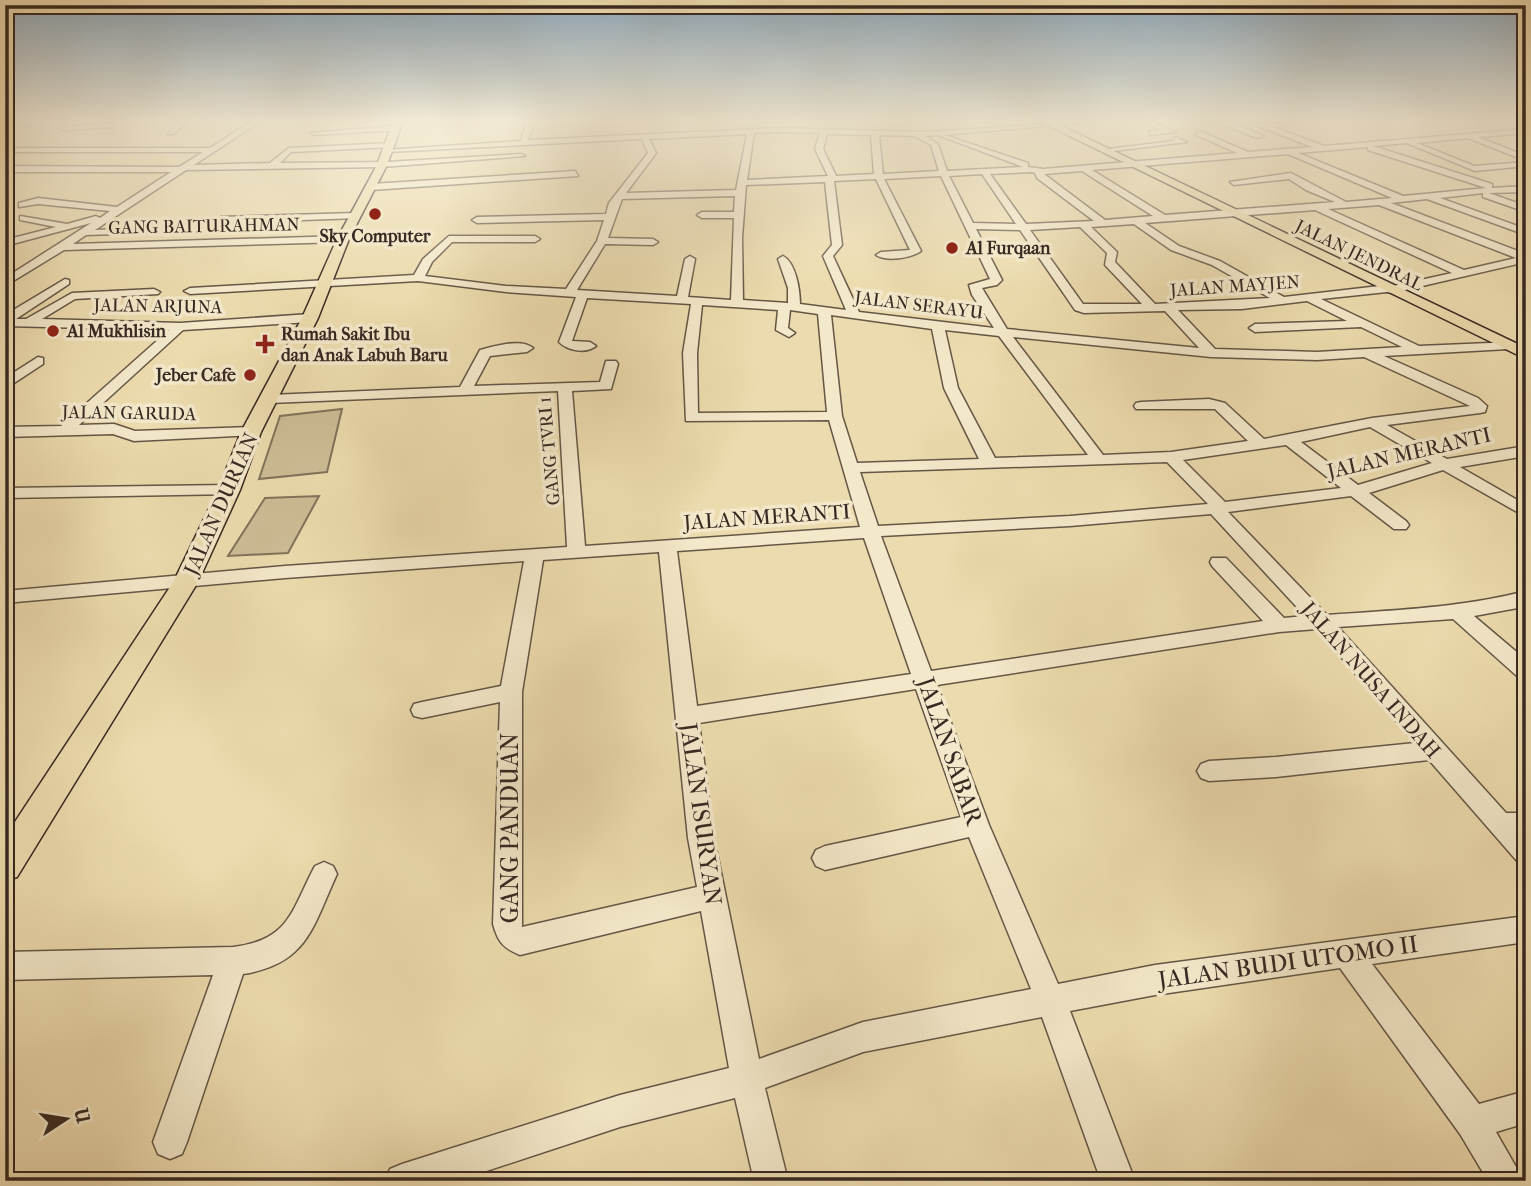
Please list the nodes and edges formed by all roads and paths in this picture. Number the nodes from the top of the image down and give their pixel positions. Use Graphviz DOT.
graph roads {
  1 [pos="68,176"];
  2 [pos="170,176"];
  3 [pos="373,176"];
  4 [pos="634,176"];
  5 [pos="744,176"];
  6 [pos="890,176"];
  7 [pos="946,176"];
  8 [pos="988,176"];
  9 [pos="1040,176"];
  10 [pos="1096,176"];
  11 [pos="1160,176"];
  12 [pos="1348,176"];
  13 [pos="1461,176"];
  14 [pos="879,177"];
  15 [pos="831,179"];
  16 [pos="1260,179"];
  17 [pos="61,180"];
  18 [pos="1513,181"];
  19 [pos="1234,182"];
  20 [pos="1526,187"];
  21 [pos="742,188"];
  22 [pos="1276,189"];
  23 [pos="1500,189"];
  24 [pos="1475,191"];
  25 [pos="1425,195"];
  26 [pos="619,196"];
  27 [pos="1401,198"];
  28 [pos="1378,202"];
  29 [pos="1346,204"];
  30 [pos="22,205"];
  31 [pos="1315,206"];
  32 [pos="1277,209"];
  33 [pos="1526,209"];
  34 [pos="114,212"];
  35 [pos="1233,212"];
  36 [pos="702,215"];
  37 [pos="739,215"];
  38 [pos="611,217"];
  39 [pos="23,218"];
  40 [pos="1162,218"];
  41 [pos="221,220"];
  42 [pos="477,220"];
  43 [pos="1135,220"];
  44 [pos="1299,220"];
  45 [pos="1103,223"];
  46 [pos="1082,224"];
  47 [pos="71,226"];
  48 [pos="969,226"];
  49 [pos="345,227"];
  50 [pos="1023,227"];
  51 [pos="143,231"];
  52 [pos="1526,232"];
  53 [pos="85,233"];
  54 [pos="535,239"];
  55 [pos="602,242"];
  56 [pos="653,242"];
  57 [pos="5,243"];
  58 [pos="229,243"];
  59 [pos="65,247"];
  60 [pos="219,255"];
  61 [pos="881,255"];
  62 [pos="690,258"];
  63 [pos="1526,258"];
  64 [pos="783,259"];
  65 [pos="1498,266"];
  66 [pos="1517,272"];
  67 [pos="1466,275"];
  68 [pos="418,278"];
  69 [pos="65,282"];
  70 [pos="326,282"];
  71 [pos="5,284"];
  72 [pos="1390,289"];
  73 [pos="190,290"];
  74 [pos="154,292"];
  75 [pos="576,294"];
  76 [pos="1311,299"];
  77 [pos="682,300"];
  78 [pos="697,301"];
  79 [pos="1283,301"];
  80 [pos="737,303"];
  81 [pos="789,306"];
  82 [pos="1153,308"];
  83 [pos="1169,308"];
  84 [pos="824,310"];
  85 [pos="854,314"];
  86 [pos="310,318"];
  87 [pos="5,321"];
  88 [pos="31,321"];
  89 [pos="1361,324"];
  90 [pos="938,326"];
  91 [pos="180,327"];
  92 [pos="1255,328"];
  93 [pos="1003,332"];
  94 [pos="789,333"];
  95 [pos="1508,345"];
  96 [pos="590,346"];
  97 [pos="527,348"];
  98 [pos="1416,349"];
  99 [pos="1210,352"];
  100 [pos="1367,353"];
  101 [pos="1526,354"];
  102 [pos="38,361"];
  103 [pos="611,363"];
  104 [pos="5,385"];
  105 [pos="565,387"];
  106 [pos="465,391"];
  107 [pos="270,399"];
  108 [pos="1141,406"];
  109 [pos="835,416"];
  110 [pos="1372,422"];
  111 [pos="65,430"];
  112 [pos="5,432"];
  113 [pos="251,432"];
  114 [pos="1289,440"];
  115 [pos="1261,444"];
  116 [pos="1526,451"];
  117 [pos="1171,457"];
  118 [pos="1100,461"];
  119 [pos="990,464"];
  120 [pos="1443,466"];
  121 [pos="851,468"];
  122 [pos="229,490"];
  123 [pos="1353,490"];
  124 [pos="5,493"];
  125 [pos="1218,508"];
  126 [pos="1526,512"];
  127 [pos="1400,525"];
  128 [pos="871,533"];
  129 [pos="668,547"];
  130 [pos="576,553"];
  131 [pos="534,556"];
  132 [pos="1219,562"];
  133 [pos="186,582"];
  134 [pos="5,597"];
  135 [pos="1522,603"];
  136 [pos="1457,612"];
  137 [pos="1322,622"];
  138 [pos="1279,625"];
  139 [pos="1526,672"];
  140 [pos="925,678"];
  141 [pos="511,692"];
  142 [pos="422,710"];
  143 [pos="687,716"];
  144 [pos="1433,750"];
  145 [pos="1209,771"];
  146 [pos="1513,824"];
  147 [pos="976,825"];
  148 [pos="1526,853"];
  149 [pos="825,858"];
  150 [pos="5,866"];
  151 [pos="324,874"];
  152 [pos="712,896"];
  153 [pos="1526,929"];
  154 [pos="1347,954"];
  155 [pos="233,961"];
  156 [pos="5,965"];
  157 [pos="1051,1002"];
  158 [pos="747,1079"];
  159 [pos="1526,1107"];
  160 [pos="1472,1122"];
  161 [pos="170,1142"];
  162 [pos="402,1181"];
  163 [pos="771,1181"];
  164 [pos="1118,1181"];
  165 [pos="1507,1181"];
  1 -- 17 [label="street"];
  2 -- 34 [label="street"];
  3 -- 49 [label="main road, JALAN DURIAN"];
  4 -- 26 [label="street"];
  5 -- 21 [label="street"];
  6 -- 14 [label="street"];
  7 -- 48 [label="street"];
  8 -- 50 [label="street"];
  9 -- 45 [label="street"];
  10 -- 40 [label="street"];
  11 -- 35 [label="main road, JALAN JENDRAL"];
  12 -- 27 [label="street"];
  13 -- 23 [label="street"];
  14 -- 15 [label="street"];
  14 -- 61 [label="street"];
  15 -- 21 [label="street"];
  15 -- 85 [label="street"];
  16 -- 19 [label="street"];
  16 -- 22 [label="street"];
  16 -- 29 [label="street"];
  18 -- 20 [label="street"];
  20 -- 23 [label="street"];
  21 -- 26 [label="street"];
  21 -- 37 [label="street"];
  23 -- 24 [label="street"];
  24 -- 25 [label="street"];
  24 -- 33 [label="street"];
  25 -- 27 [label="street"];
  25 -- 52 [label="street"];
  26 -- 38 [label="street"];
  27 -- 28 [label="street"];
  28 -- 29 [label="street"];
  28 -- 63 [label="street"];
  29 -- 31 [label="street"];
  30 -- 34 [label="street"];
  31 -- 32 [label="street"];
  31 -- 67 [label="street"];
  32 -- 35 [label="street"];
  32 -- 44 [label="street"];
  34 -- 47 [label="street"];
  34 -- 53 [label="street"];
  35 -- 40 [label="street"];
  35 -- 72 [label="main road, JALAN JENDRAL"];
  36 -- 37 [label="street"];
  37 -- 80 [label="street"];
  38 -- 42 [label="street"];
  38 -- 55 [label="street"];
  39 -- 47 [label="street"];
  40 -- 43 [label="street"];
  41 -- 49 [label="street"];
  43 -- 45 [label="street"];
  43 -- 79 [label="street"];
  45 -- 46 [label="street"];
  46 -- 50 [label="street"];
  46 -- 82 [label="street"];
  47 -- 57 [label="street"];
  48 -- 50 [label="street"];
  48 -- 93 [label="street"];
  49 -- 58 [label="street, GANG BAITURAHMAN"];
  49 -- 70 [label="main road, JALAN DURIAN"];
  50 -- 82 [label="street, JALAN MAYJEN"];
  51 -- 53 [label="street"];
  53 -- 59 [label="street"];
  54 -- 68 [label="street"];
  55 -- 56 [label="street"];
  55 -- 75 [label="street"];
  58 -- 59 [label="street, GANG BAITURAHMAN"];
  58 -- 60 [label="street"];
  59 -- 71 [label="street"];
  62 -- 77 [label="street"];
  63 -- 65 [label="street, JALAN MAYJEN"];
  64 -- 81 [label="street"];
  65 -- 66 [label="street"];
  65 -- 67 [label="street, JALAN MAYJEN"];
  67 -- 72 [label="street, JALAN MAYJEN"];
  68 -- 70 [label="street, JALAN SERAYU"];
  68 -- 75 [label="street, JALAN SERAYU"];
  69 -- 87 [label="street"];
  70 -- 73 [label="street, JALAN SERAYU"];
  70 -- 86 [label="main road, JALAN DURIAN"];
  72 -- 76 [label="street, JALAN MAYJEN"];
  72 -- 95 [label="main road, JALAN JENDRAL"];
  74 -- 88 [label="street"];
  75 -- 77 [label="street, JALAN SERAYU"];
  75 -- 96 [label="street"];
  76 -- 79 [label="street, JALAN MAYJEN"];
  76 -- 89 [label="street"];
  77 -- 78 [label="street, JALAN SERAYU"];
  78 -- 80 [label="street, JALAN SERAYU"];
  78 -- 109 [label="street"];
  79 -- 83 [label="street, JALAN MAYJEN"];
  80 -- 81 [label="street, JALAN SERAYU"];
  81 -- 84 [label="street, JALAN SERAYU"];
  81 -- 94 [label="street"];
  82 -- 83 [label="street, JALAN MAYJEN"];
  83 -- 99 [label="street"];
  84 -- 85 [label="street, JALAN SERAYU"];
  84 -- 109 [label="street, JALAN SABAR"];
  85 -- 90 [label="street, JALAN SERAYU"];
  86 -- 91 [label="street, JALAN ARJUNA"];
  86 -- 107 [label="main road, JALAN DURIAN"];
  87 -- 88 [label="street, JALAN ARJUNA"];
  88 -- 91 [label="street, JALAN ARJUNA"];
  89 -- 92 [label="street"];
  89 -- 98 [label="street"];
  90 -- 93 [label="street, JALAN SERAYU"];
  90 -- 119 [label="street"];
  91 -- 111 [label="street"];
  93 -- 99 [label="street, JALAN SERAYU"];
  93 -- 118 [label="street"];
  95 -- 98 [label="street, JALAN SERAYU"];
  95 -- 101 [label="main road, JALAN JENDRAL"];
  97 -- 106 [label="street"];
  98 -- 100 [label="street, JALAN SERAYU"];
  99 -- 100 [label="street, JALAN SERAYU"];
  100 -- 110 [label="street"];
  102 -- 104 [label="street"];
  103 -- 105 [label="street"];
  105 -- 106 [label="street, GANG TVRI 1"];
  105 -- 130 [label="street, GANG TVRI 1"];
  106 -- 107 [label="street, GANG TVRI 1"];
  107 -- 113 [label="main road, JALAN DURIAN"];
  108 -- 115 [label="street"];
  109 -- 121 [label="street, JALAN SABAR"];
  110 -- 114 [label="street"];
  110 -- 120 [label="street"];
  111 -- 112 [label="street, JALAN GARUDA"];
  111 -- 113 [label="street, JALAN GARUDA"];
  113 -- 122 [label="main road, JALAN DURIAN"];
  114 -- 115 [label="street"];
  114 -- 123 [label="street"];
  115 -- 117 [label="street"];
  116 -- 120 [label="street, JALAN MERANTI"];
  117 -- 118 [label="street"];
  117 -- 125 [label="street, JALAN NUSA INDAH"];
  118 -- 119 [label="street"];
  119 -- 121 [label="street"];
  120 -- 123 [label="street, JALAN MERANTI"];
  120 -- 126 [label="street"];
  121 -- 128 [label="street, JALAN SABAR"];
  122 -- 124 [label="street"];
  122 -- 133 [label="main road, JALAN DURIAN"];
  123 -- 125 [label="street, JALAN MERANTI"];
  123 -- 127 [label="street"];
  125 -- 128 [label="street, JALAN MERANTI"];
  125 -- 137 [label="street, JALAN NUSA INDAH"];
  128 -- 129 [label="street, JALAN MERANTI"];
  128 -- 140 [label="street, JALAN SABAR"];
  129 -- 130 [label="street, JALAN MERANTI"];
  129 -- 143 [label="street, JALAN ISURYAN"];
  130 -- 131 [label="street, JALAN MERANTI"];
  131 -- 133 [label="street, JALAN MERANTI"];
  131 -- 141 [label="street, GANG PANDUAN"];
  132 -- 138 [label="street, JALAN NUSA INDAH"];
  133 -- 134 [label="street, JALAN MERANTI"];
  133 -- 150 [label="main road, JALAN DURIAN"];
  135 -- 136 [label="street"];
  136 -- 137 [label="street"];
  136 -- 139 [label="street"];
  137 -- 138 [label="street"];
  137 -- 144 [label="street, JALAN NUSA INDAH"];
  138 -- 140 [label="street"];
  140 -- 143 [label="street"];
  140 -- 147 [label="street, JALAN SABAR"];
  141 -- 142 [label="street"];
  141 -- 152 [label="street, GANG PANDUAN"];
  143 -- 152 [label="street, JALAN ISURYAN"];
  144 -- 145 [label="street"];
  144 -- 146 [label="street, JALAN NUSA INDAH"];
  146 -- 148 [label="street, JALAN NUSA INDAH"];
  147 -- 149 [label="street"];
  147 -- 157 [label="street, JALAN SABAR"];
  151 -- 155 [label="street"];
  152 -- 158 [label="street, JALAN ISURYAN"];
  153 -- 154 [label="street, JALAN BUDI UTOMO II"];
  154 -- 157 [label="street, JALAN BUDI UTOMO II"];
  154 -- 160 [label="street"];
  155 -- 156 [label="street"];
  155 -- 161 [label="street"];
  157 -- 158 [label="street"];
  157 -- 164 [label="street, JALAN SABAR"];
  158 -- 162 [label="street"];
  158 -- 163 [label="street, JALAN ISURYAN"];
  159 -- 160 [label="street"];
  160 -- 165 [label="street"];
}
